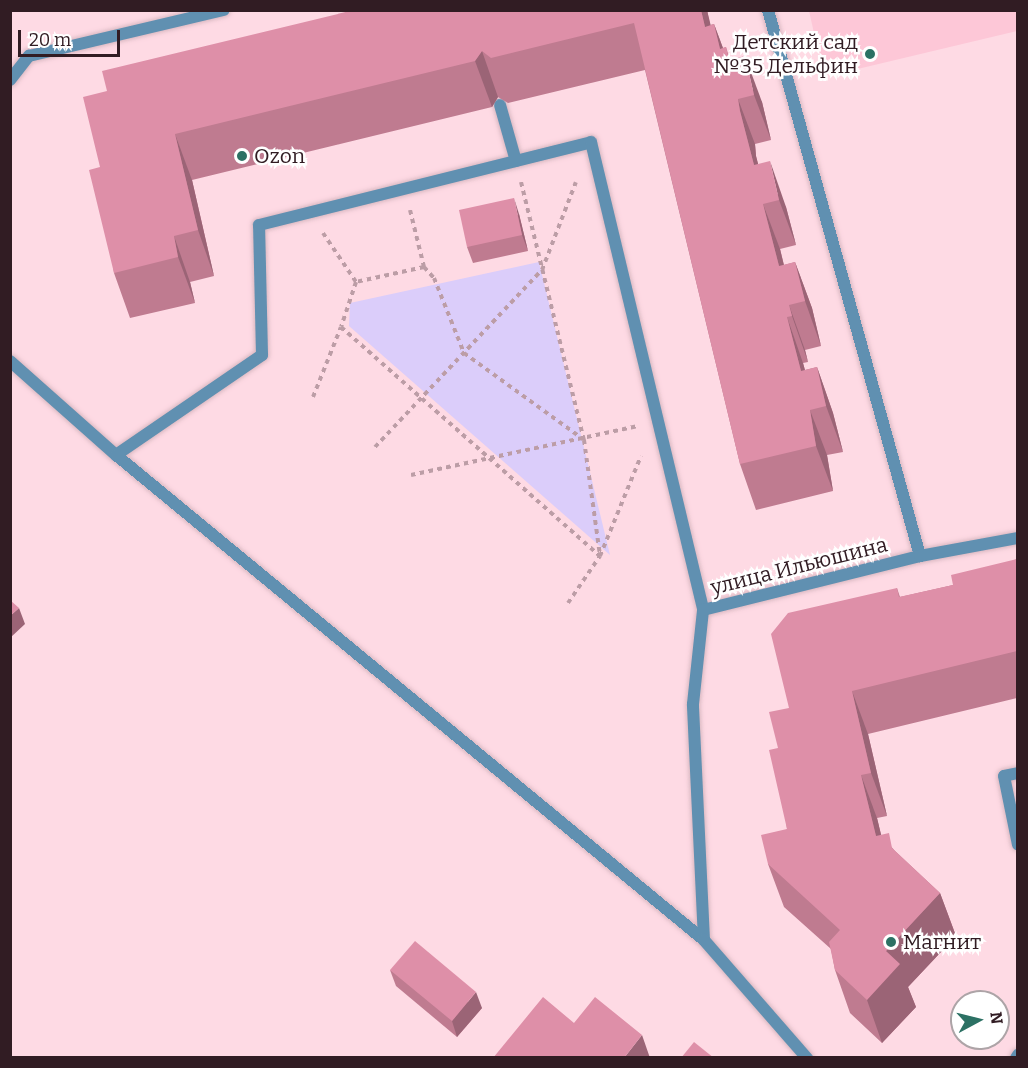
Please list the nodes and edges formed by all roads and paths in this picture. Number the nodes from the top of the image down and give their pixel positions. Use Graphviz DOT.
graph roads {
  1 [pos="224,10"];
  2 [pos="768,10"];
  3 [pos="10,80"];
  4 [pos="500,105"];
  5 [pos="591,142"];
  6 [pos="516,161"];
  7 [pos="405,189"];
  8 [pos="310,213"];
  9 [pos="424,267"];
  10 [pos="542,270"];
  11 [pos="356,282"];
  12 [pos="341,327"];
  13 [pos="464,353"];
  14 [pos="10,361"];
  15 [pos="313,397"];
  16 [pos="422,398"];
  17 [pos="655,422"];
  18 [pos="584,440"];
  19 [pos="375,447"];
  20 [pos="116,455"];
  21 [pos="492,459"];
  22 [pos="411,475"];
  23 [pos="1017,538"];
  24 [pos="600,556"];
  25 [pos="920,556"];
  26 [pos="568,603"];
  27 [pos="703,610"];
  28 [pos="1017,773"];
  29 [pos="1017,845"];
  30 [pos="704,940"];
  31 [pos="807,1058"];
  1 -- 3 [label="street"];
  2 -- 25 [label="street"];
  4 -- 6 [label="street"];
  5 -- 6 [label="street"];
  5 -- 10 [label="path"];
  5 -- 17 [label="street"];
  6 -- 7 [label="street"];
  6 -- 10 [label="path"];
  7 -- 8 [label="street"];
  7 -- 9 [label="path"];
  8 -- 11 [label="path"];
  8 -- 20 [label="street"];
  9 -- 11 [label="path"];
  9 -- 13 [label="path"];
  10 -- 13 [label="path"];
  10 -- 18 [label="path"];
  11 -- 12 [label="path"];
  12 -- 15 [label="path"];
  12 -- 16 [label="path"];
  13 -- 16 [label="path"];
  13 -- 18 [label="path"];
  14 -- 20 [label="street"];
  16 -- 19 [label="path"];
  16 -- 21 [label="path"];
  17 -- 18 [label="path"];
  17 -- 24 [label="path"];
  17 -- 27 [label="street"];
  18 -- 21 [label="path"];
  18 -- 24 [label="path"];
  20 -- 30 [label="street"];
  21 -- 22 [label="path"];
  21 -- 24 [label="path"];
  23 -- 25 [label="street, улица Ильюшина"];
  24 -- 26 [label="path"];
  25 -- 27 [label="street, улица Ильюшина"];
  27 -- 30 [label="street, улица Ильюшина"];
  28 -- 29 [label="street"];
  30 -- 31 [label="street"];
}
